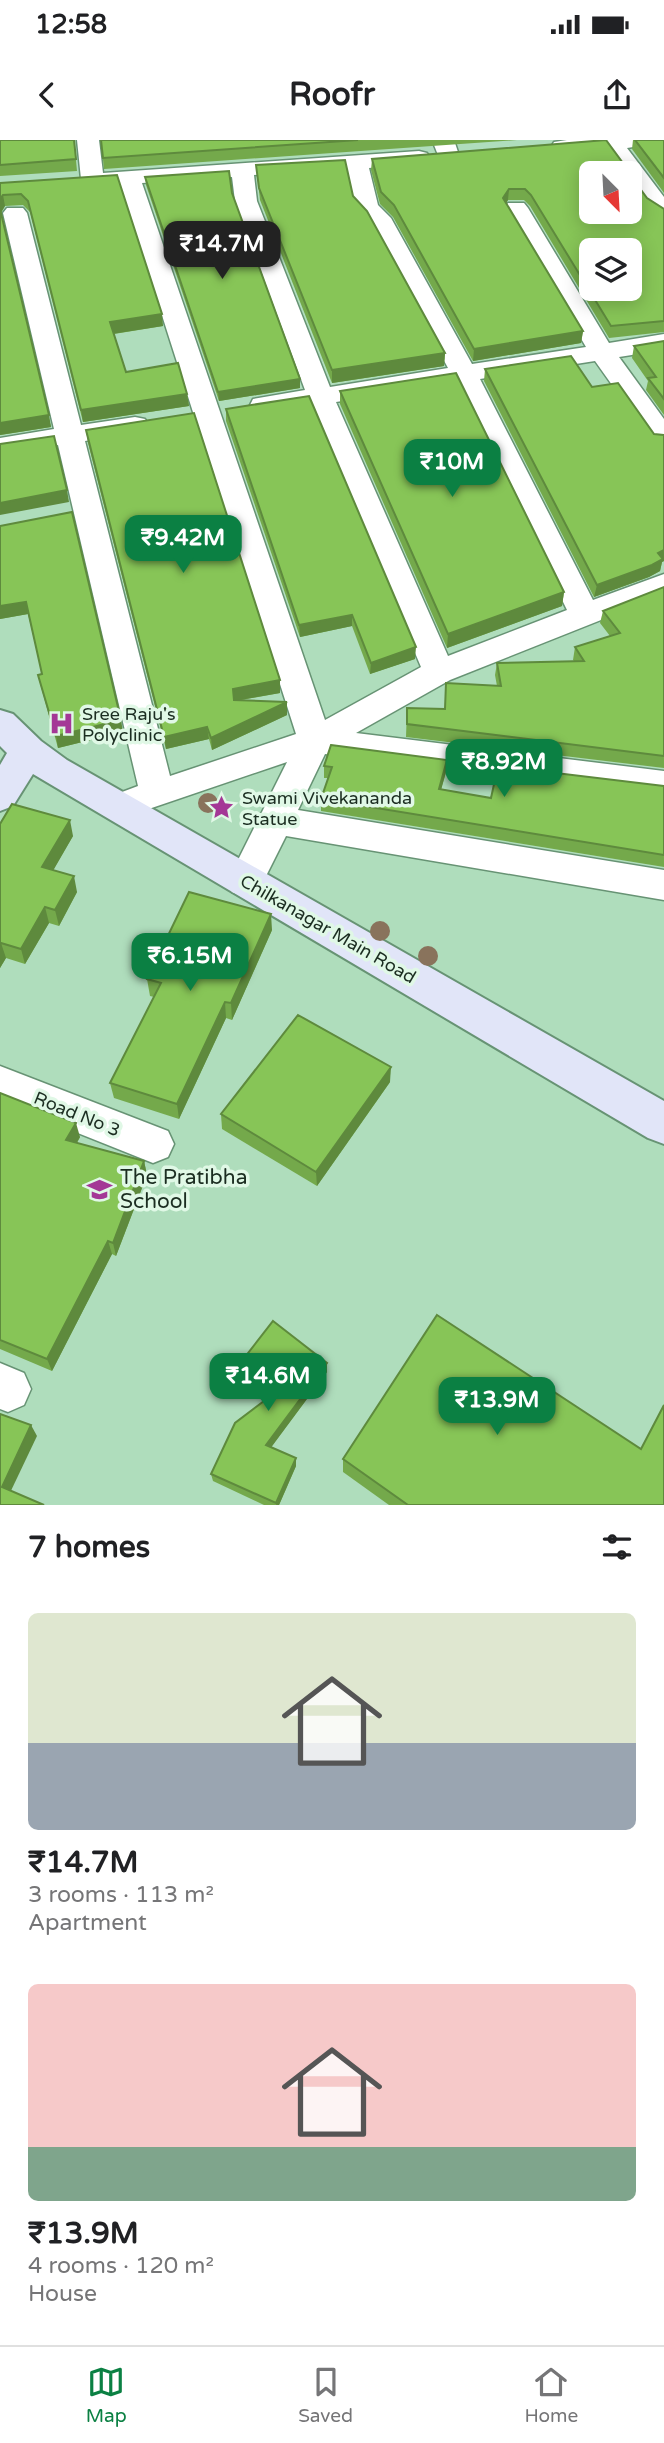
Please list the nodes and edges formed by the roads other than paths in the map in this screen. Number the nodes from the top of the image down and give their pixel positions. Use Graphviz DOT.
graph roads {
  1 [pos="88,140"];
  2 [pos="638,140"];
  3 [pos="610,141"];
  4 [pos="446,148"];
  5 [pos="543,148"];
  6 [pos="475,153"];
  7 [pos="237,162"];
  8 [pos="356,162"];
  9 [pos="129,177"];
  10 [pos="92,179"];
  11 [pos="64,181"];
  12 [pos="516,208"];
  13 [pos="15,213"];
  14 [pos="664,213"];
  15 [pos="664,342"];
  16 [pos="603,352"];
  17 [pos="464,373"];
  18 [pos="320,396"];
  19 [pos="205,414"];
  20 [pos="69,435"];
  21 [pos="664,438"];
  22 [pos="0,446"];
  23 [pos="664,584"];
  24 [pos="584,613"];
  25 [pos="439,672"];
  26 [pos="14,737"];
  27 [pos="315,740"];
  28 [pos="664,784"];
  29 [pos="157,792"];
  30 [pos="0,796"];
  31 [pos="117,807"];
  32 [pos="274,820"];
  33 [pos="246,882"];
  34 [pos="664,885"];
  35 [pos="0,1084"];
  36 [pos="664,1124"];
  37 [pos="153,1144"];
  1 -- 10 [label="street"];
  2 -- 3 [label="street"];
  3 -- 5 [label="street"];
  3 -- 14 [label="street"];
  4 -- 6 [label="street"];
  4 -- 8 [label="street"];
  7 -- 8 [label="street"];
  7 -- 9 [label="street"];
  7 -- 18 [label="street"];
  8 -- 17 [label="street"];
  9 -- 10 [label="street"];
  9 -- 19 [label="street"];
  10 -- 11 [label="street"];
  12 -- 16 [label="street"];
  13 -- 20 [label="street"];
  15 -- 16 [label="street"];
  16 -- 17 [label="street"];
  16 -- 21 [label="street"];
  17 -- 18 [label="street"];
  17 -- 24 [label="street"];
  18 -- 19 [label="street"];
  18 -- 25 [label="street"];
  19 -- 20 [label="street"];
  19 -- 27 [label="street"];
  20 -- 22 [label="street"];
  20 -- 29 [label="street"];
  23 -- 24 [label="street"];
  24 -- 25 [label="street"];
  25 -- 27 [label="street"];
  26 -- 30 [label="main road"];
  26 -- 31 [label="main road, Chilkanagar Main Road"];
  27 -- 28 [label="street"];
  27 -- 29 [label="street"];
  27 -- 32 [label="street"];
  29 -- 31 [label="street"];
  31 -- 33 [label="main road, Chilkanagar Main Road"];
  32 -- 33 [label="street"];
  32 -- 34 [label="street"];
  33 -- 36 [label="main road, Chilkanagar Main Road"];
  35 -- 37 [label="street, Road No 3"];
}
